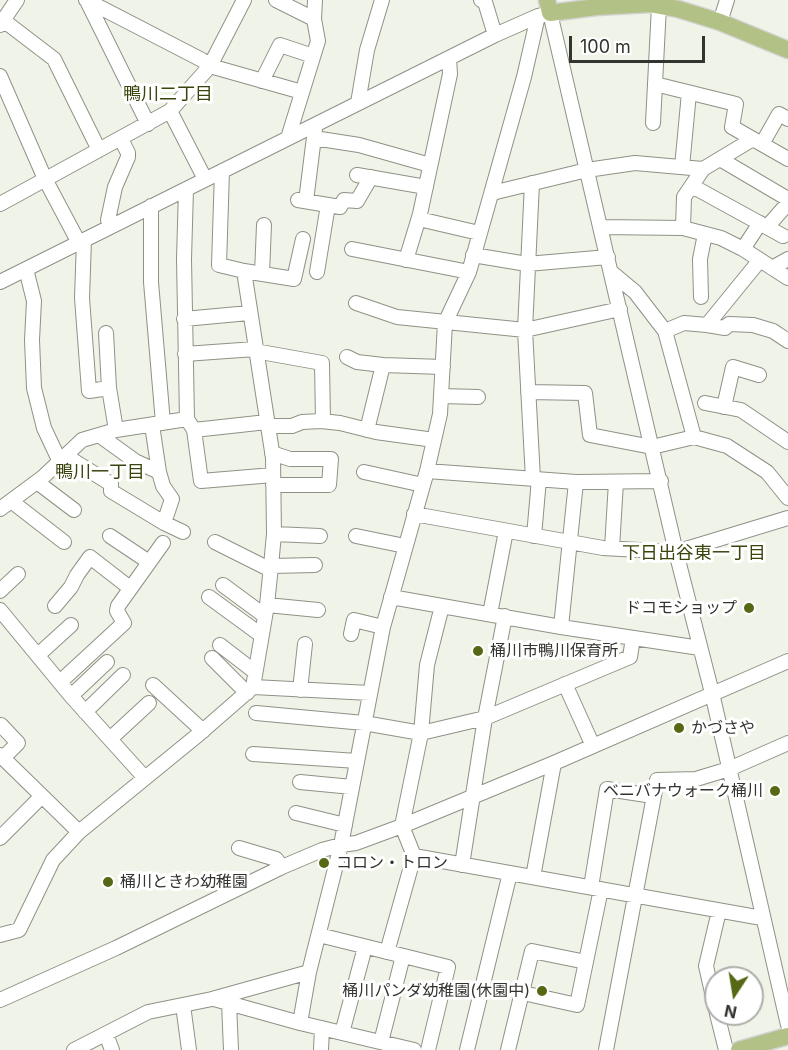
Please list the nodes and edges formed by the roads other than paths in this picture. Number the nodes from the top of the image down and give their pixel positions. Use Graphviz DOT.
graph roads {
  1 [pos="17,0"];
  2 [pos="244,0"];
  3 [pos="276,0"];
  4 [pos="315,0"];
  5 [pos="382,0"];
  6 [pos="481,0"];
  7 [pos="727,0"];
  8 [pos="93,1"];
  9 [pos="659,6"];
  10 [pos="545,9"];
  11 [pos="314,19"];
  12 [pos="720,22"];
  13 [pos="2,23"];
  14 [pos="495,35"];
  15 [pos="788,50"];
  16 [pos="313,56"];
  17 [pos="449,58"];
  18 [pos="210,66"];
  19 [pos="1,80"];
  20 [pos="262,81"];
  21 [pos="656,84"];
  22 [pos="302,92"];
  23 [pos="689,93"];
  24 [pos="358,103"];
  25 [pos="170,111"];
  26 [pos="788,119"];
  27 [pos="653,123"];
  28 [pos="148,124"];
  29 [pos="315,131"];
  30 [pos="288,138"];
  31 [pos="121,139"];
  32 [pos="757,141"];
  33 [pos="99,150"];
  34 [pos="720,159"];
  35 [pos="788,159"];
  36 [pos="430,165"];
  37 [pos="682,167"];
  38 [pos="703,169"];
  39 [pos="586,170"];
  40 [pos="222,171"];
  41 [pos="357,175"];
  42 [pos="371,177"];
  43 [pos="45,179"];
  44 [pos="205,179"];
  45 [pos="532,183"];
  46 [pos="692,186"];
  47 [pos="426,187"];
  48 [pos="186,189"];
  49 [pos="492,193"];
  50 [pos="788,201"];
  51 [pos="0,204"];
  52 [pos="328,205"];
  53 [pos="152,206"];
  54 [pos="419,219"];
  55 [pos="264,225"];
  56 [pos="763,225"];
  57 [pos="110,227"];
  58 [pos="601,227"];
  59 [pos="683,228"];
  60 [pos="478,233"];
  61 [pos="705,234"];
  62 [pos="783,236"];
  63 [pos="303,239"];
  64 [pos="81,241"];
  65 [pos="352,249"];
  66 [pos="743,249"];
  67 [pos="473,255"];
  68 [pos="608,257"];
  69 [pos="788,259"];
  70 [pos="406,260"];
  71 [pos="760,260"];
  72 [pos="527,264"];
  73 [pos="772,268"];
  74 [pos="26,269"];
  75 [pos="244,271"];
  76 [pos="317,272"];
  77 [pos="469,272"];
  78 [pos="612,272"];
  79 [pos="262,274"];
  80 [pos="788,279"];
  81 [pos="0,282"];
  82 [pos="701,297"];
  83 [pos="356,303"];
  84 [pos="620,309"];
  85 [pos="249,313"];
  86 [pos="184,319"];
  87 [pos="445,323"];
  88 [pos="707,325"];
  89 [pos="525,330"];
  90 [pos="665,331"];
  91 [pos="106,333"];
  92 [pos="788,340"];
  93 [pos="255,350"];
  94 [pos="185,354"];
  95 [pos="346,357"];
  96 [pos="383,365"];
  97 [pos="443,367"];
  98 [pos="759,375"];
  99 [pos="109,388"];
  100 [pos="528,392"];
  101 [pos="441,396"];
  102 [pos="478,397"];
  103 [pos="705,402"];
  104 [pos="724,407"];
  105 [pos="323,421"];
  106 [pos="158,424"];
  107 [pos="190,424"];
  108 [pos="267,424"];
  109 [pos="116,430"];
  110 [pos="367,430"];
  111 [pos="99,435"];
  112 [pos="694,437"];
  113 [pos="434,440"];
  114 [pos="788,442"];
  115 [pos="652,447"];
  116 [pos="272,453"];
  117 [pos="63,459"];
  118 [pos="426,471"];
  119 [pos="159,472"];
  120 [pos="364,472"];
  121 [pos="536,479"];
  122 [pos="273,480"];
  123 [pos="661,481"];
  124 [pos="37,482"];
  125 [pos="576,482"];
  126 [pos="616,482"];
  127 [pos="423,485"];
  128 [pos="788,498"];
  129 [pos="6,505"];
  130 [pos="74,510"];
  131 [pos="414,514"];
  132 [pos="788,518"];
  133 [pos="164,523"];
  134 [pos="506,531"];
  135 [pos="183,532"];
  136 [pos="274,534"];
  137 [pos="110,536"];
  138 [pos="320,536"];
  139 [pos="356,536"];
  140 [pos="534,536"];
  141 [pos="64,542"];
  142 [pos="215,542"];
  143 [pos="569,542"];
  144 [pos="163,543"];
  145 [pos="405,546"];
  146 [pos="612,548"];
  147 [pos="676,552"];
  148 [pos="149,562"];
  149 [pos="315,565"];
  150 [pos="271,568"];
  151 [pos="18,574"];
  152 [pos="224,585"];
  153 [pos="130,588"];
  154 [pos="0,591"];
  155 [pos="209,597"];
  156 [pos="390,597"];
  157 [pos="55,606"];
  158 [pos="442,606"];
  159 [pos="0,610"];
  160 [pos="266,610"];
  161 [pos="318,610"];
  162 [pos="490,614"];
  163 [pos="505,616"];
  164 [pos="71,625"];
  165 [pos="383,627"];
  166 [pos="561,627"];
  167 [pos="351,634"];
  168 [pos="261,635"];
  169 [pos="633,638"];
  170 [pos="305,644"];
  171 [pos="220,645"];
  172 [pos="700,648"];
  173 [pos="38,655"];
  174 [pos="212,658"];
  175 [pos="788,661"];
  176 [pos="107,662"];
  177 [pos="255,672"];
  178 [pos="123,675"];
  179 [pos="60,682"];
  180 [pos="565,684"];
  181 [pos="153,685"];
  182 [pos="250,690"];
  183 [pos="300,690"];
  184 [pos="370,693"];
  185 [pos="712,693"];
  186 [pos="71,696"];
  187 [pos="149,703"];
  188 [pos="86,712"];
  189 [pos="256,713"];
  190 [pos="485,718"];
  191 [pos="364,723"];
  192 [pos="1,725"];
  193 [pos="203,731"];
  194 [pos="421,733"];
  195 [pos="110,739"];
  196 [pos="788,742"];
  197 [pos="593,746"];
  198 [pos="253,754"];
  199 [pos="2,756"];
  200 [pos="357,761"];
  201 [pos="554,763"];
  202 [pos="729,769"];
  203 [pos="145,778"];
  204 [pos="300,782"];
  205 [pos="352,787"];
  206 [pos="42,796"];
  207 [pos="473,796"];
  208 [pos="653,796"];
  209 [pos="296,813"];
  210 [pos="345,825"];
  211 [pos="402,826"];
  212 [pos="79,831"];
  213 [pos="0,838"];
  214 [pos="341,845"];
  215 [pos="239,848"];
  216 [pos="414,856"];
  217 [pos="462,865"];
  218 [pos="282,867"];
  219 [pos="510,873"];
  220 [pos="533,877"];
  221 [pos="596,888"];
  222 [pos="636,895"];
  223 [pos="719,911"];
  224 [pos="762,918"];
  225 [pos="0,934"];
  226 [pos="319,935"];
  227 [pos="365,947"];
  228 [pos="387,952"];
  229 [pos="403,956"];
  230 [pos="586,962"];
  231 [pos="706,966"];
  232 [pos="309,972"];
  233 [pos="523,993"];
  234 [pos="212,999"];
  235 [pos="0,1000"];
  236 [pos="230,1003"];
  237 [pos="183,1005"];
  238 [pos="300,1023"];
  239 [pos="788,1025"];
  240 [pos="720,1026"];
  241 [pos="322,1028"];
  242 [pos="342,1033"];
  243 [pos="106,1034"];
  244 [pos="788,1036"];
  245 [pos="381,1042"];
  246 [pos="361,1044"];
  247 [pos="74,1050"];
  248 [pos="112,1050"];
  249 [pos="189,1050"];
  250 [pos="231,1050"];
  251 [pos="321,1050"];
  252 [pos="414,1050"];
  253 [pos="428,1050"];
  254 [pos="467,1050"];
  255 [pos="508,1050"];
  256 [pos="606,1050"];
  257 [pos="726,1050"];
  258 [pos="739,1050"];
  1 -- 13 [label="street"];
  2 -- 18 [label="street"];
  3 -- 11 [label="street"];
  4 -- 11 [label="street"];
  5 -- 24 [label="street"];
  6 -- 14 [label="street"];
  7 -- 12 [label="street"];
  8 -- 18 [label="street"];
  8 -- 28 [label="street"];
  9 -- 10 [label="main road"];
  9 -- 12 [label="main road"];
  9 -- 21 [label="street"];
  10 -- 14 [label="street"];
  10 -- 39 [label="street"];
  10 -- 49 [label="street"];
  11 -- 16 [label="street"];
  12 -- 15 [label="main road"];
  13 -- 33 [label="street"];
  14 -- 17 [label="street"];
  16 -- 20 [label="street"];
  16 -- 22 [label="street"];
  17 -- 24 [label="street"];
  17 -- 36 [label="street"];
  18 -- 20 [label="street"];
  18 -- 25 [label="street"];
  19 -- 43 [label="street"];
  20 -- 22 [label="street"];
  21 -- 23 [label="street"];
  21 -- 27 [label="street"];
  22 -- 30 [label="street"];
  23 -- 32 [label="street"];
  23 -- 37 [label="street"];
  24 -- 29 [label="street"];
  25 -- 28 [label="street"];
  25 -- 44 [label="street"];
  26 -- 32 [label="street"];
  28 -- 31 [label="street"];
  29 -- 30 [label="street"];
  29 -- 36 [label="street"];
  29 -- 52 [label="street"];
  30 -- 40 [label="street"];
  31 -- 33 [label="street"];
  31 -- 57 [label="street"];
  32 -- 34 [label="street"];
  32 -- 35 [label="street"];
  33 -- 43 [label="street"];
  34 -- 38 [label="street"];
  34 -- 50 [label="street"];
  36 -- 47 [label="street"];
  37 -- 38 [label="street"];
  37 -- 39 [label="street"];
  38 -- 46 [label="street"];
  39 -- 45 [label="street"];
  39 -- 58 [label="street"];
  40 -- 44 [label="street"];
  40 -- 75 [label="street"];
  41 -- 42 [label="street"];
  42 -- 47 [label="street"];
  42 -- 52 [label="street"];
  43 -- 51 [label="street"];
  43 -- 64 [label="street"];
  44 -- 48 [label="street"];
  45 -- 49 [label="street"];
  45 -- 72 [label="street"];
  46 -- 56 [label="street"];
  46 -- 59 [label="street"];
  47 -- 54 [label="street"];
  48 -- 53 [label="street"];
  48 -- 86 [label="street"];
  49 -- 60 [label="street"];
  50 -- 56 [label="street"];
  52 -- 76 [label="street"];
  53 -- 57 [label="street"];
  53 -- 106 [label="street"];
  54 -- 60 [label="street"];
  54 -- 70 [label="street"];
  55 -- 79 [label="street"];
  56 -- 62 [label="street"];
  56 -- 66 [label="street"];
  57 -- 64 [label="street"];
  58 -- 59 [label="street"];
  58 -- 68 [label="street"];
  59 -- 61 [label="street"];
  60 -- 67 [label="street"];
  61 -- 66 [label="street"];
  61 -- 82 [label="street"];
  63 -- 79 [label="street"];
  64 -- 74 [label="street"];
  64 -- 99 [label="street"];
  65 -- 70 [label="street"];
  66 -- 71 [label="street"];
  67 -- 72 [label="street"];
  67 -- 77 [label="street"];
  68 -- 72 [label="street"];
  68 -- 78 [label="street"];
  69 -- 73 [label="street"];
  70 -- 77 [label="street"];
  71 -- 73 [label="street"];
  71 -- 88 [label="street"];
  72 -- 89 [label="street"];
  73 -- 80 [label="street"];
  74 -- 81 [label="street"];
  74 -- 117 [label="street"];
  75 -- 79 [label="street"];
  75 -- 85 [label="street"];
  77 -- 87 [label="street"];
  78 -- 84 [label="street"];
  78 -- 90 [label="street"];
  83 -- 87 [label="street"];
  84 -- 89 [label="street"];
  84 -- 115 [label="street"];
  85 -- 86 [label="street"];
  85 -- 93 [label="street"];
  86 -- 94 [label="street"];
  87 -- 89 [label="street"];
  87 -- 97 [label="street"];
  88 -- 90 [label="street"];
  88 -- 92 [label="street"];
  89 -- 100 [label="street"];
  90 -- 112 [label="street"];
  91 -- 99 [label="street"];
  93 -- 94 [label="street"];
  93 -- 105 [label="street"];
  93 -- 108 [label="street"];
  94 -- 107 [label="street"];
  95 -- 96 [label="street"];
  96 -- 97 [label="street"];
  96 -- 110 [label="street"];
  97 -- 101 [label="street"];
  98 -- 104 [label="street"];
  99 -- 109 [label="street"];
  100 -- 115 [label="street"];
  100 -- 121 [label="street"];
  101 -- 102 [label="street"];
  101 -- 113 [label="street"];
  103 -- 104 [label="street"];
  104 -- 114 [label="street"];
  105 -- 108 [label="street"];
  105 -- 110 [label="street"];
  106 -- 107 [label="street"];
  106 -- 109 [label="street"];
  106 -- 119 [label="street"];
  107 -- 108 [label="street"];
  107 -- 122 [label="street"];
  108 -- 116 [label="street"];
  109 -- 111 [label="street"];
  110 -- 113 [label="street"];
  111 -- 117 [label="street"];
  111 -- 119 [label="street"];
  112 -- 115 [label="street"];
  112 -- 128 [label="street"];
  113 -- 118 [label="street"];
  115 -- 123 [label="street"];
  116 -- 122 [label="street"];
  116 -- 122 [label="street"];
  117 -- 124 [label="street"];
  117 -- 133 [label="street"];
  118 -- 121 [label="street"];
  118 -- 127 [label="street"];
  119 -- 133 [label="street"];
  120 -- 127 [label="street"];
  121 -- 125 [label="street"];
  121 -- 140 [label="street"];
  122 -- 136 [label="street"];
  123 -- 126 [label="street"];
  123 -- 147 [label="street"];
  124 -- 129 [label="street"];
  124 -- 130 [label="street"];
  125 -- 126 [label="street"];
  125 -- 143 [label="street"];
  126 -- 146 [label="street"];
  127 -- 131 [label="street"];
  129 -- 141 [label="street"];
  131 -- 134 [label="street"];
  131 -- 145 [label="street"];
  132 -- 147 [label="street"];
  133 -- 135 [label="street"];
  134 -- 140 [label="street"];
  134 -- 162 [label="street"];
  136 -- 138 [label="street"];
  136 -- 150 [label="street"];
  137 -- 148 [label="street"];
  139 -- 145 [label="street"];
  140 -- 143 [label="street"];
  142 -- 150 [label="street"];
  143 -- 146 [label="street"];
  143 -- 166 [label="street"];
  144 -- 148 [label="street"];
  145 -- 156 [label="street"];
  146 -- 147 [label="street"];
  147 -- 172 [label="street"];
  148 -- 153 [label="street"];
  149 -- 150 [label="street"];
  150 -- 160 [label="street"];
  151 -- 154 [label="street"];
  152 -- 160 [label="street"];
  153 -- 157 [label="street"];
  153 -- 179 [label="street"];
  155 -- 168 [label="street"];
  156 -- 158 [label="street"];
  156 -- 165 [label="street"];
  158 -- 162 [label="street"];
  158 -- 194 [label="street"];
  159 -- 173 [label="street"];
  160 -- 161 [label="street"];
  160 -- 168 [label="street"];
  162 -- 163 [label="street"];
  163 -- 166 [label="street"];
  163 -- 190 [label="street"];
  164 -- 173 [label="street"];
  165 -- 167 [label="street"];
  165 -- 184 [label="street"];
  166 -- 169 [label="street"];
  168 -- 177 [label="street"];
  169 -- 172 [label="street"];
  169 -- 180 [label="street"];
  170 -- 183 [label="street"];
  171 -- 177 [label="street"];
  172 -- 185 [label="street"];
  173 -- 179 [label="street"];
  174 -- 182 [label="street"];
  175 -- 185 [label="street"];
  176 -- 186 [label="street"];
  177 -- 182 [label="street"];
  178 -- 188 [label="street"];
  179 -- 186 [label="street"];
  180 -- 190 [label="street"];
  180 -- 197 [label="street"];
  181 -- 193 [label="street"];
  182 -- 183 [label="street"];
  182 -- 193 [label="street"];
  183 -- 184 [label="street"];
  184 -- 191 [label="street"];
  185 -- 197 [label="street"];
  185 -- 202 [label="street"];
  186 -- 188 [label="street"];
  187 -- 195 [label="street"];
  188 -- 195 [label="street"];
  189 -- 191 [label="street"];
  190 -- 194 [label="street"];
  190 -- 207 [label="street"];
  191 -- 194 [label="street"];
  191 -- 200 [label="street"];
  192 -- 199 [label="street"];
  193 -- 203 [label="street"];
  194 -- 211 [label="street"];
  195 -- 203 [label="street"];
  196 -- 202 [label="street"];
  197 -- 201 [label="street"];
  198 -- 200 [label="street"];
  199 -- 206 [label="street"];
  200 -- 205 [label="street"];
  201 -- 207 [label="street"];
  201 -- 220 [label="street"];
  202 -- 208 [label="street"];
  202 -- 224 [label="street"];
  203 -- 212 [label="street"];
  204 -- 205 [label="street"];
  205 -- 210 [label="street"];
  206 -- 212 [label="street"];
  206 -- 213 [label="street"];
  207 -- 211 [label="street"];
  207 -- 217 [label="street"];
  208 -- 221 [label="street"];
  208 -- 222 [label="street"];
  209 -- 210 [label="street"];
  210 -- 214 [label="street"];
  211 -- 214 [label="street"];
  211 -- 216 [label="street"];
  212 -- 225 [label="street"];
  214 -- 218 [label="street"];
  214 -- 226 [label="street"];
  215 -- 218 [label="street"];
  216 -- 217 [label="street"];
  216 -- 228 [label="street"];
  217 -- 219 [label="street"];
  218 -- 235 [label="street"];
  219 -- 220 [label="street"];
  219 -- 254 [label="street"];
  220 -- 221 [label="street"];
  221 -- 222 [label="street"];
  221 -- 230 [label="street"];
  222 -- 223 [label="street"];
  222 -- 256 [label="street"];
  223 -- 224 [label="street"];
  223 -- 231 [label="street"];
  224 -- 239 [label="street"];
  226 -- 227 [label="street"];
  226 -- 232 [label="street"];
  227 -- 228 [label="street"];
  227 -- 242 [label="street"];
  228 -- 229 [label="street"];
  229 -- 245 [label="street"];
  229 -- 253 [label="street"];
  230 -- 233 [label="street"];
  230 -- 233 [label="street"];
  232 -- 234 [label="street"];
  232 -- 238 [label="street"];
  233 -- 255 [label="street"];
  234 -- 236 [label="street"];
  234 -- 237 [label="street"];
  236 -- 238 [label="street"];
  236 -- 250 [label="street"];
  237 -- 243 [label="street"];
  237 -- 249 [label="street"];
  238 -- 241 [label="street"];
  240 -- 257 [label="street"];
  241 -- 242 [label="street"];
  241 -- 251 [label="street"];
  242 -- 246 [label="street"];
  243 -- 247 [label="street"];
  243 -- 248 [label="street"];
  244 -- 258 [label="main road"];
  245 -- 246 [label="street"];
  245 -- 252 [label="street"];
}
